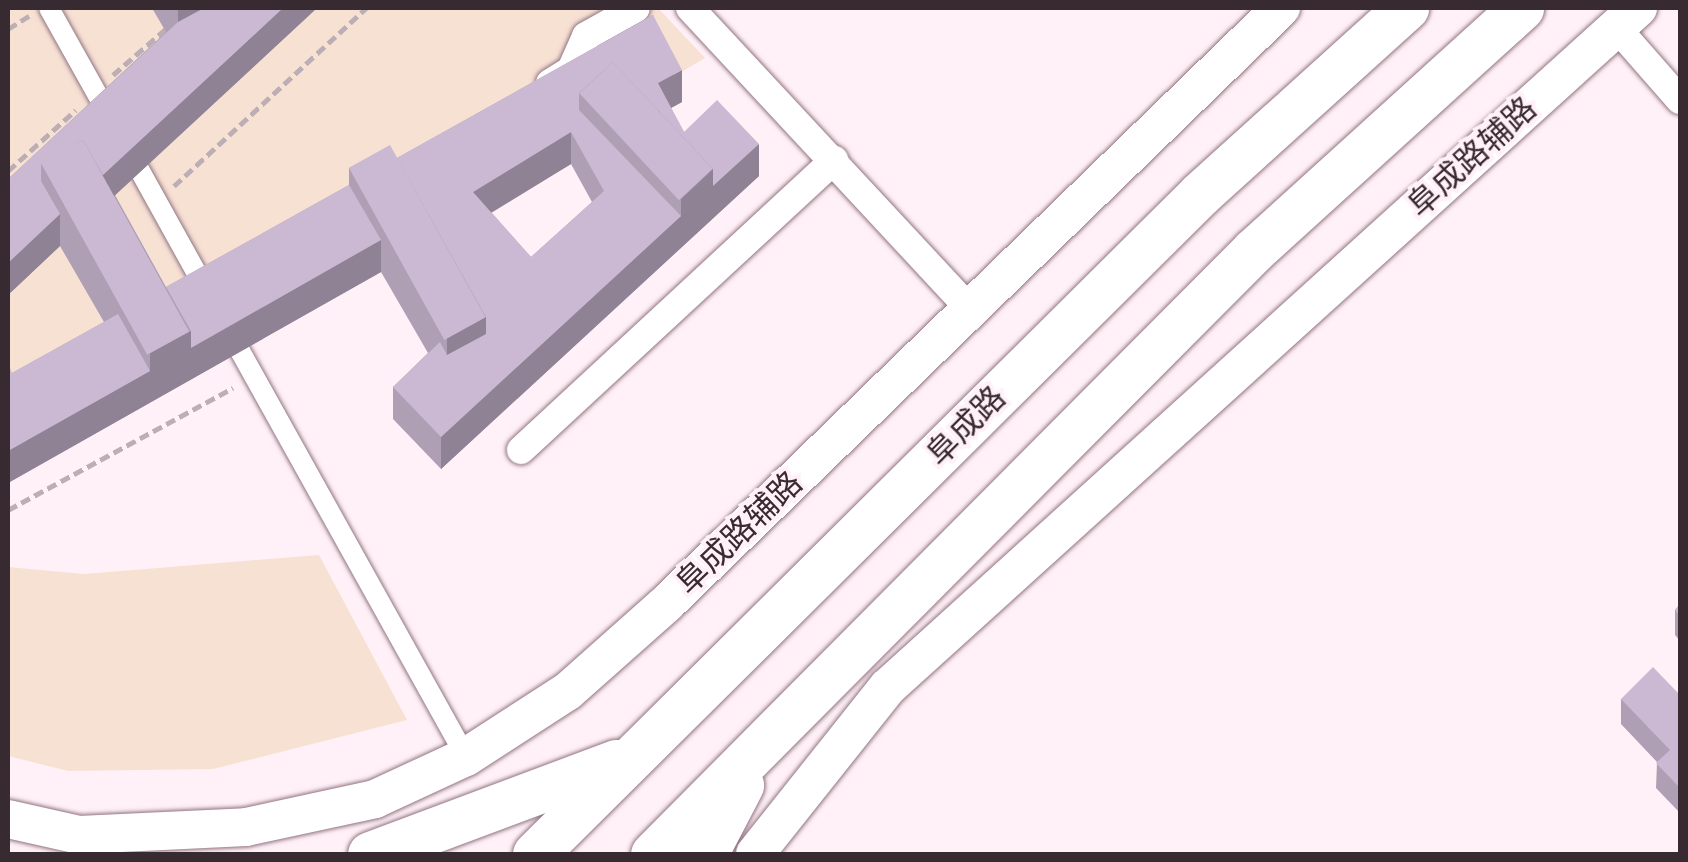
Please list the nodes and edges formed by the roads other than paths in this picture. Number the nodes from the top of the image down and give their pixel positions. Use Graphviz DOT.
graph roads {
  1 [pos="49,8"];
  2 [pos="636,8"];
  3 [pos="690,8"];
  4 [pos="1281,8"];
  5 [pos="1406,8"];
  6 [pos="1521,8"];
  7 [pos="1627,17"];
  8 [pos="521,100"];
  9 [pos="1680,100"];
  10 [pos="834,160"];
  11 [pos="238,268"];
  12 [pos="205,288"];
  13 [pos="970,309"];
  14 [pos="521,450"];
  15 [pos="758,750"];
  16 [pos="632,756"];
  17 [pos="466,757"];
  18 [pos="8,819"];
  19 [pos="88,845"];
  20 [pos="370,854"];
  21 [pos="535,854"];
  22 [pos="654,854"];
  23 [pos="706,854"];
  24 [pos="755,854"];
  1 -- 12 [label="street"];
  2 -- 8 [label="street"];
  3 -- 10 [label="street"];
  4 -- 13 [label="main road, 阜成路辅路"];
  5 -- 16 [label="highway, 阜成路"];
  6 -- 15 [label="highway"];
  7 -- 9 [label="street"];
  7 -- 24 [label="main road, 阜成路辅路"];
  10 -- 13 [label="street"];
  10 -- 14 [label="street"];
  11 -- 12 [label="street"];
  12 -- 17 [label="street"];
  13 -- 17 [label="main road, 阜成路辅路"];
  15 -- 22 [label="highway"];
  15 -- 23 [label="highway"];
  16 -- 20 [label="highway"];
  16 -- 21 [label="highway, 阜成路"];
  17 -- 19 [label="main road, 阜成路辅路"];
  18 -- 19 [label="main road, 阜成路辅路"];
}
